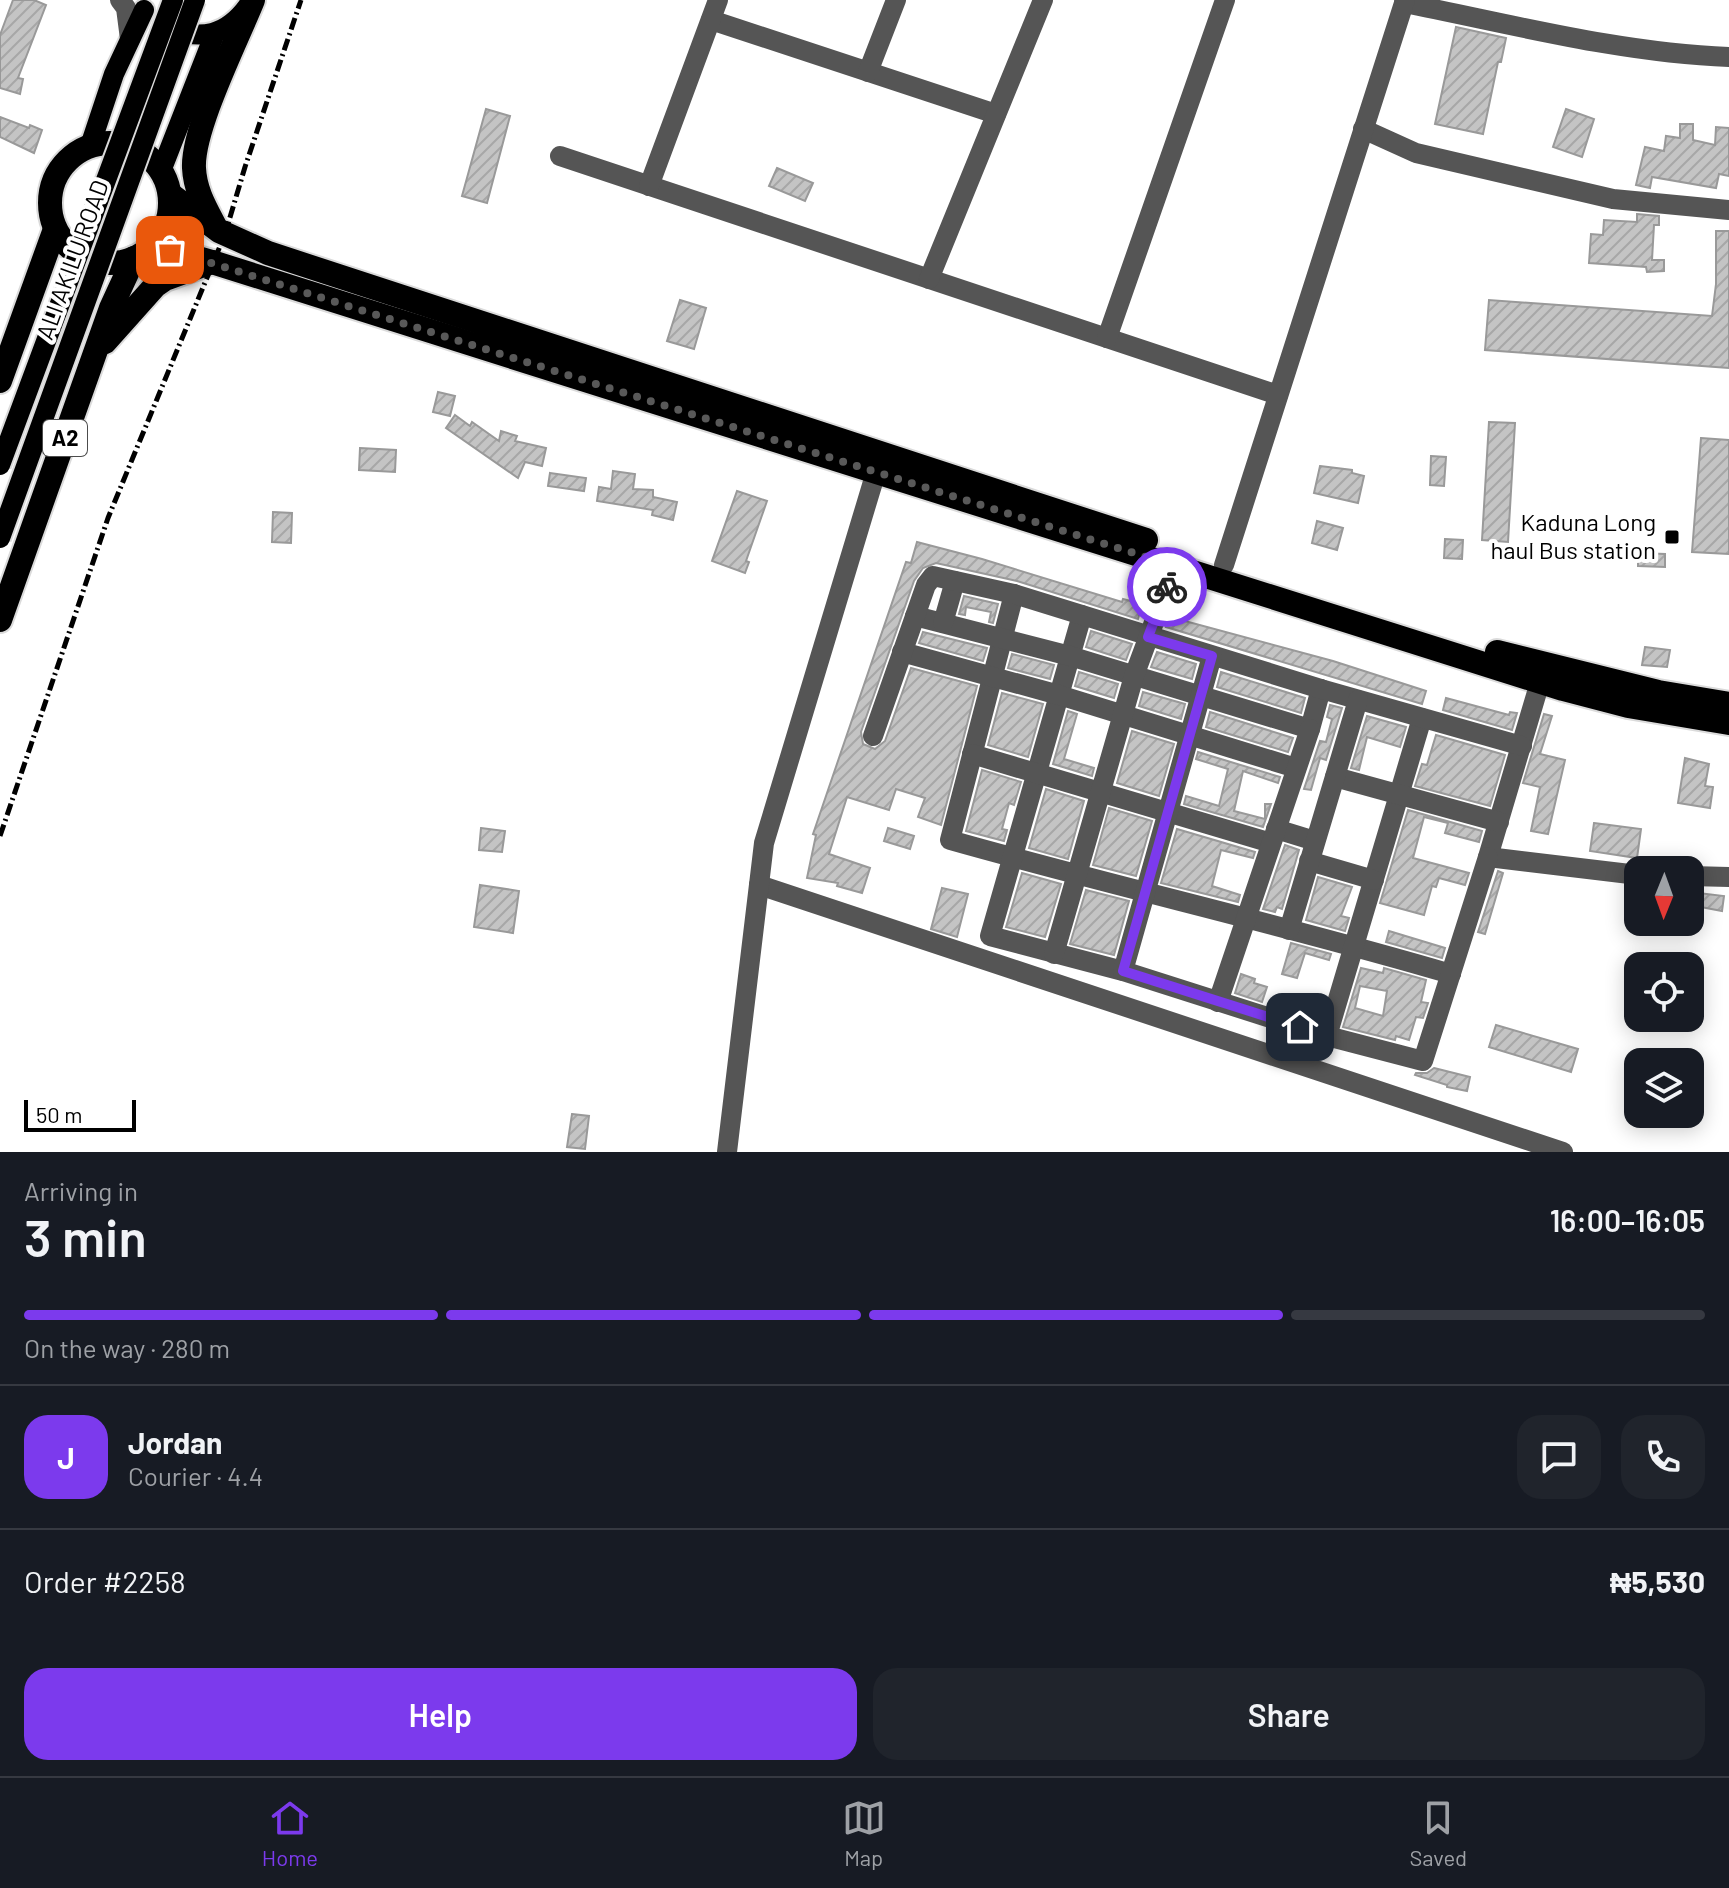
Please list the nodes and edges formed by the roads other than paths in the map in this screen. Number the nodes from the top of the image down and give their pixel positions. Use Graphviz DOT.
graph roads {
  1 [pos="120,0"];
  2 [pos="173,0"];
  3 [pos="195,0"];
  4 [pos="253,0"];
  5 [pos="896,0"];
  6 [pos="1043,0"];
  7 [pos="1225,0"];
  8 [pos="1404,1"];
  9 [pos="142,5"];
  10 [pos="715,10"];
  11 [pos="215,33"];
  12 [pos="130,39"];
  13 [pos="1729,57"];
  14 [pos="868,72"];
  15 [pos="996,114"];
  16 [pos="1363,129"];
  17 [pos="90,146"];
  18 [pos="560,156"];
  19 [pos="166,183"];
  20 [pos="649,186"];
  21 [pos="1729,210"];
  22 [pos="55,229"];
  23 [pos="219,231"];
  24 [pos="142,253"];
  25 [pos="212,262"];
  26 [pos="929,279"];
  27 [pos="1107,338"];
  28 [pos="95,352"];
  29 [pos="0,381"];
  30 [pos="1278,395"];
  31 [pos="0,465"];
  32 [pos="876,472"];
  33 [pos="0,538"];
  34 [pos="1224,565"];
  35 [pos="1175,566"];
  36 [pos="955,581"];
  37 [pos="1014,594"];
  38 [pos="1082,615"];
  39 [pos="915,616"];
  40 [pos="0,620"];
  41 [pos="943,623"];
  42 [pos="1148,637"];
  43 [pos="1003,639"];
  44 [pos="902,652"];
  45 [pos="1070,656"];
  46 [pos="1212,656"];
  47 [pos="1134,676"];
  48 [pos="992,677"];
  49 [pos="1540,682"];
  50 [pos="1321,689"];
  51 [pos="1059,695"];
  52 [pos="1201,696"];
  53 [pos="1358,700"];
  54 [pos="1729,704"];
  55 [pos="1123,715"];
  56 [pos="1422,718"];
  57 [pos="1729,723"];
  58 [pos="1310,729"];
  59 [pos="873,736"];
  60 [pos="1190,736"];
  61 [pos="1522,746"];
  62 [pos="972,754"];
  63 [pos="1296,768"];
  64 [pos="1036,773"];
  65 [pos="1335,777"];
  66 [pos="1101,792"];
  67 [pos="1400,794"];
  68 [pos="1168,811"];
  69 [pos="1499,822"];
  70 [pos="1274,836"];
  71 [pos="1315,841"];
  72 [pos="1488,857"];
  73 [pos="1011,858"];
  74 [pos="1309,861"];
  75 [pos="1624,873"];
  76 [pos="1077,874"];
  77 [pos="1704,876"];
  78 [pos="1729,877"];
  79 [pos="1374,880"];
  80 [pos="759,885"];
  81 [pos="1145,894"];
  82 [pos="1246,920"];
  83 [pos="1289,930"];
  84 [pos="1354,946"];
  85 [pos="1054,954"];
  86 [pos="1123,971"];
  87 [pos="1451,974"];
  88 [pos="1218,1002"];
  89 [pos="1327,1036"];
  90 [pos="727,1152"];
  91 [pos="1563,1152"];
  1 -- 12 [label="street"];
  2 -- 31 [label="main road, ALI AKILU ROAD, bridge"];
  3 -- 33 [label="main road, ALI AKILU ROAD, bridge"];
  4 -- 11 [label="main road"];
  4 -- 23 [label="highway"];
  5 -- 14 [label="street"];
  6 -- 15 [label="street"];
  7 -- 27 [label="street"];
  8 -- 13 [label="street"];
  8 -- 16 [label="street"];
  9 -- 11 [label="main road"];
  9 -- 12 [label="main road"];
  10 -- 14 [label="street"];
  10 -- 20 [label="street"];
  11 -- 19 [label="main road"];
  12 -- 17 [label="main road"];
  14 -- 15 [label="street"];
  15 -- 26 [label="street"];
  16 -- 21 [label="street"];
  16 -- 30 [label="street"];
  17 -- 19 [label="highway"];
  17 -- 22 [label="highway"];
  18 -- 20 [label="street"];
  19 -- 23 [label="highway"];
  19 -- 24 [label="highway, A2"];
  20 -- 26 [label="street"];
  22 -- 24 [label="highway"];
  22 -- 29 [label="highway"];
  23 -- 34 [label="highway"];
  24 -- 25 [label="highway"];
  24 -- 28 [label="highway, A2"];
  25 -- 28 [label="highway"];
  25 -- 32 [label="highway"];
  26 -- 27 [label="street"];
  27 -- 30 [label="street"];
  28 -- 40 [label="highway, A2"];
  30 -- 34 [label="street"];
  32 -- 35 [label="highway"];
  32 -- 80 [label="street"];
  34 -- 54 [label="highway"];
  35 -- 42 [label="street"];
  35 -- 49 [label="highway"];
  36 -- 37 [label="street"];
  36 -- 39 [label="street"];
  36 -- 41 [label="street"];
  37 -- 38 [label="street"];
  37 -- 43 [label="street"];
  38 -- 42 [label="street"];
  38 -- 45 [label="street"];
  39 -- 41 [label="street"];
  39 -- 44 [label="street"];
  41 -- 43 [label="street"];
  42 -- 46 [label="street"];
  42 -- 47 [label="street"];
  43 -- 45 [label="street"];
  43 -- 48 [label="street"];
  44 -- 48 [label="street"];
  44 -- 59 [label="street"];
  45 -- 47 [label="street"];
  45 -- 51 [label="street"];
  46 -- 50 [label="street"];
  46 -- 52 [label="street"];
  47 -- 52 [label="street"];
  47 -- 55 [label="street"];
  48 -- 51 [label="street"];
  48 -- 62 [label="street"];
  49 -- 57 [label="highway"];
  49 -- 61 [label="street"];
  50 -- 53 [label="street"];
  50 -- 58 [label="street"];
  51 -- 55 [label="street"];
  51 -- 64 [label="street"];
  52 -- 58 [label="street"];
  52 -- 60 [label="street"];
  53 -- 56 [label="street"];
  53 -- 65 [label="street"];
  55 -- 60 [label="street"];
  55 -- 66 [label="street"];
  56 -- 61 [label="street"];
  56 -- 67 [label="street"];
  58 -- 63 [label="street"];
  60 -- 63 [label="street"];
  60 -- 68 [label="street"];
  61 -- 69 [label="street"];
  62 -- 64 [label="street"];
  62 -- 73 [label="street"];
  63 -- 70 [label="street"];
  64 -- 66 [label="street"];
  64 -- 73 [label="street"];
  65 -- 67 [label="street"];
  65 -- 71 [label="street"];
  66 -- 68 [label="street"];
  66 -- 76 [label="street"];
  67 -- 69 [label="street"];
  67 -- 79 [label="street"];
  68 -- 70 [label="street"];
  68 -- 81 [label="street"];
  69 -- 72 [label="street"];
  70 -- 71 [label="street"];
  70 -- 82 [label="street"];
  71 -- 74 [label="street"];
  72 -- 75 [label="street"];
  72 -- 87 [label="street"];
  73 -- 76 [label="street"];
  73 -- 85 [label="street"];
  74 -- 79 [label="street"];
  74 -- 83 [label="street"];
  76 -- 81 [label="street"];
  76 -- 85 [label="street"];
  77 -- 78 [label="street"];
  79 -- 84 [label="street"];
  80 -- 90 [label="street"];
  80 -- 91 [label="street"];
  81 -- 82 [label="street"];
  81 -- 86 [label="street"];
  82 -- 83 [label="street"];
  82 -- 88 [label="street"];
  83 -- 84 [label="street"];
  84 -- 87 [label="street"];
  84 -- 89 [label="street"];
  85 -- 86 [label="street"];
  86 -- 88 [label="street"];
  87 -- 89 [label="street"];
  88 -- 89 [label="street"];
}
